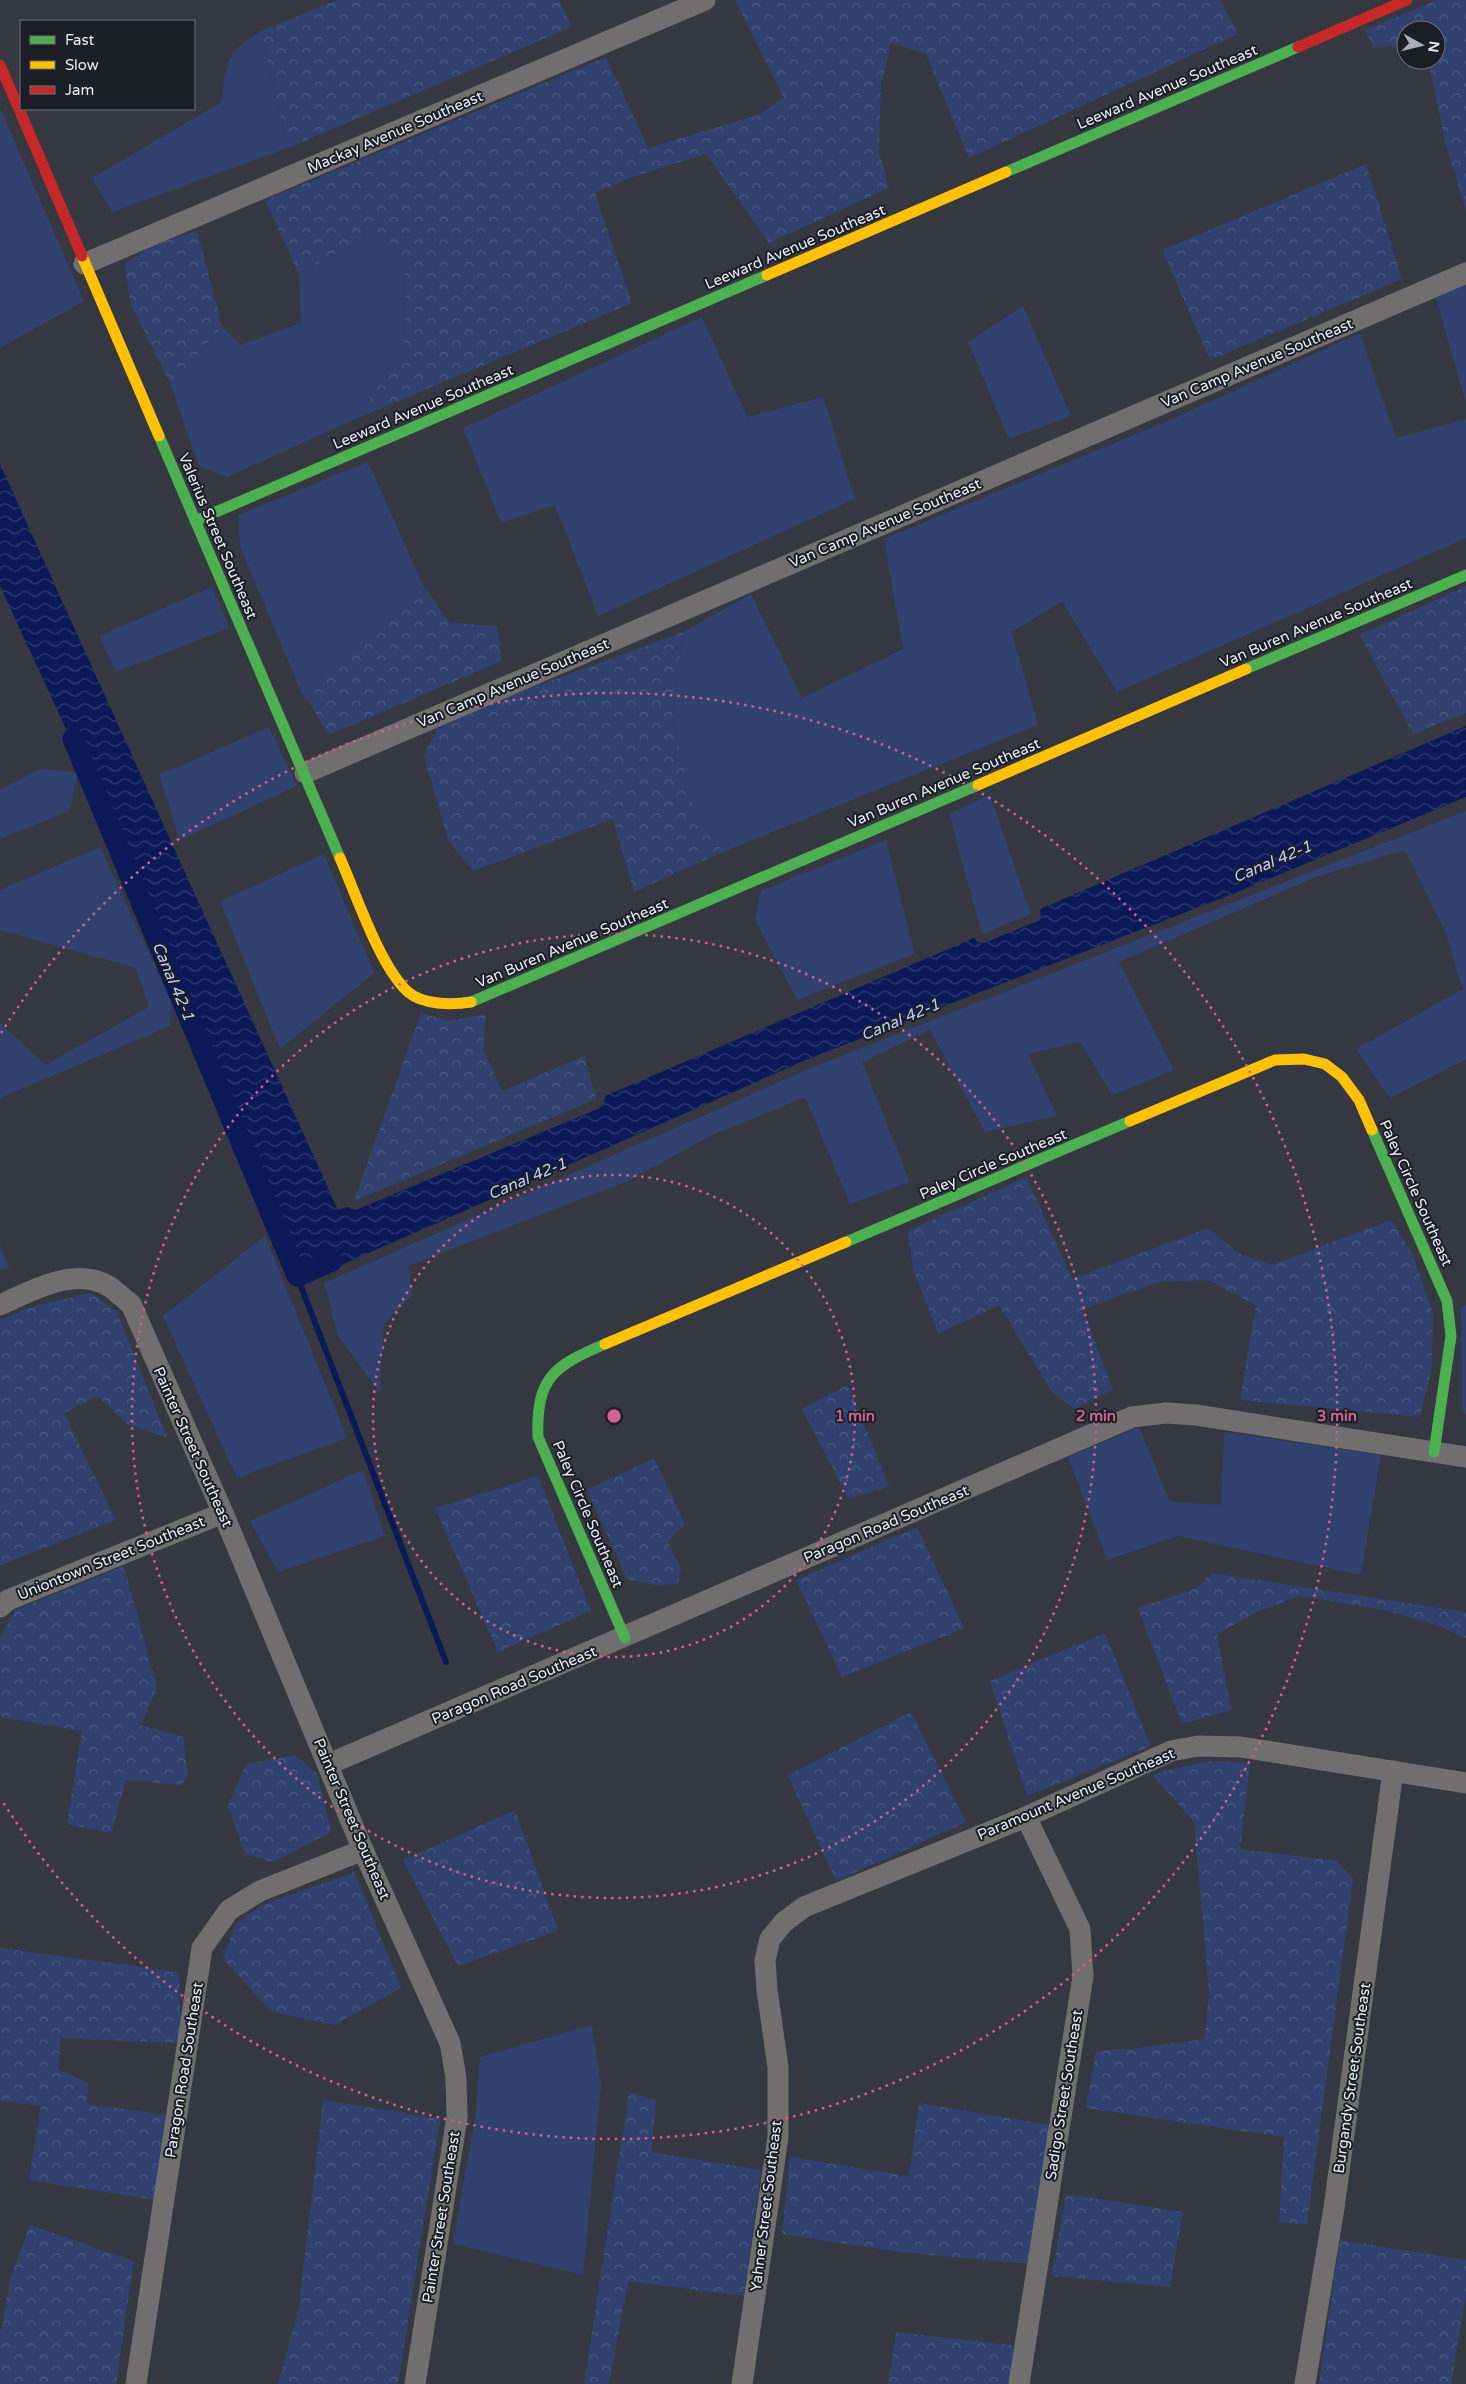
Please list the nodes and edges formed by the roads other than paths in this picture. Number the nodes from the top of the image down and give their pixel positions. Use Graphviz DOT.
graph roads {
  1 [pos="705,0"];
  2 [pos="1407,0"];
  3 [pos="0,64"];
  4 [pos="84,264"];
  5 [pos="1466,273"];
  6 [pos="195,521"];
  7 [pos="1466,575"];
  8 [pos="305,773"];
  9 [pos="430,1001"];
  10 [pos="0,1305"];
  11 [pos="1434,1452"];
  12 [pos="1466,1457"];
  13 [pos="223,1513"];
  14 [pos="0,1607"];
  15 [pos="625,1638"];
  16 [pos="329,1764"];
  17 [pos="1393,1771"];
  18 [pos="1466,1783"];
  19 [pos="1026,1817"];
  20 [pos="363,1850"];
  21 [pos="770,1939"];
  22 [pos="136,2384"];
  23 [pos="415,2384"];
  24 [pos="742,2384"];
  25 [pos="1019,2384"];
  26 [pos="1305,2384"];
  1 -- 4 [label="street, Mackay Avenue Southeast"];
  2 -- 6 [label="street, Leeward Avenue Southeast"];
  3 -- 4 [label="street, Valerius Street Southeast"];
  4 -- 6 [label="street, Valerius Street Southeast"];
  5 -- 8 [label="street, Van Camp Avenue Southeast"];
  6 -- 8 [label="street, Valerius Street Southeast"];
  7 -- 9 [label="street, Van Buren Avenue Southeast"];
  8 -- 9 [label="street, Valerius Street Southeast"];
  10 -- 13 [label="street, Painter Street Southeast"];
  11 -- 12 [label="street, Paragon Road Southeast"];
  11 -- 15 [label="street, Paragon Road Southeast"];
  11 -- 15 [label="street, Paley Circle Southeast"];
  13 -- 14 [label="street, Uniontown Street Southeast"];
  13 -- 16 [label="street, Painter Street Southeast"];
  15 -- 16 [label="street, Paragon Road Southeast"];
  16 -- 20 [label="street, Painter Street Southeast"];
  17 -- 18 [label="street, Paramount Avenue Southeast"];
  17 -- 19 [label="street, Paramount Avenue Southeast"];
  17 -- 26 [label="street, Burgandy Street Southeast"];
  19 -- 21 [label="street, Paramount Avenue Southeast"];
  19 -- 25 [label="street, Sadigo Street Southeast"];
  20 -- 22 [label="street, Paragon Road Southeast"];
  20 -- 23 [label="street, Painter Street Southeast"];
  21 -- 24 [label="street, Yahner Street Southeast"];
}
